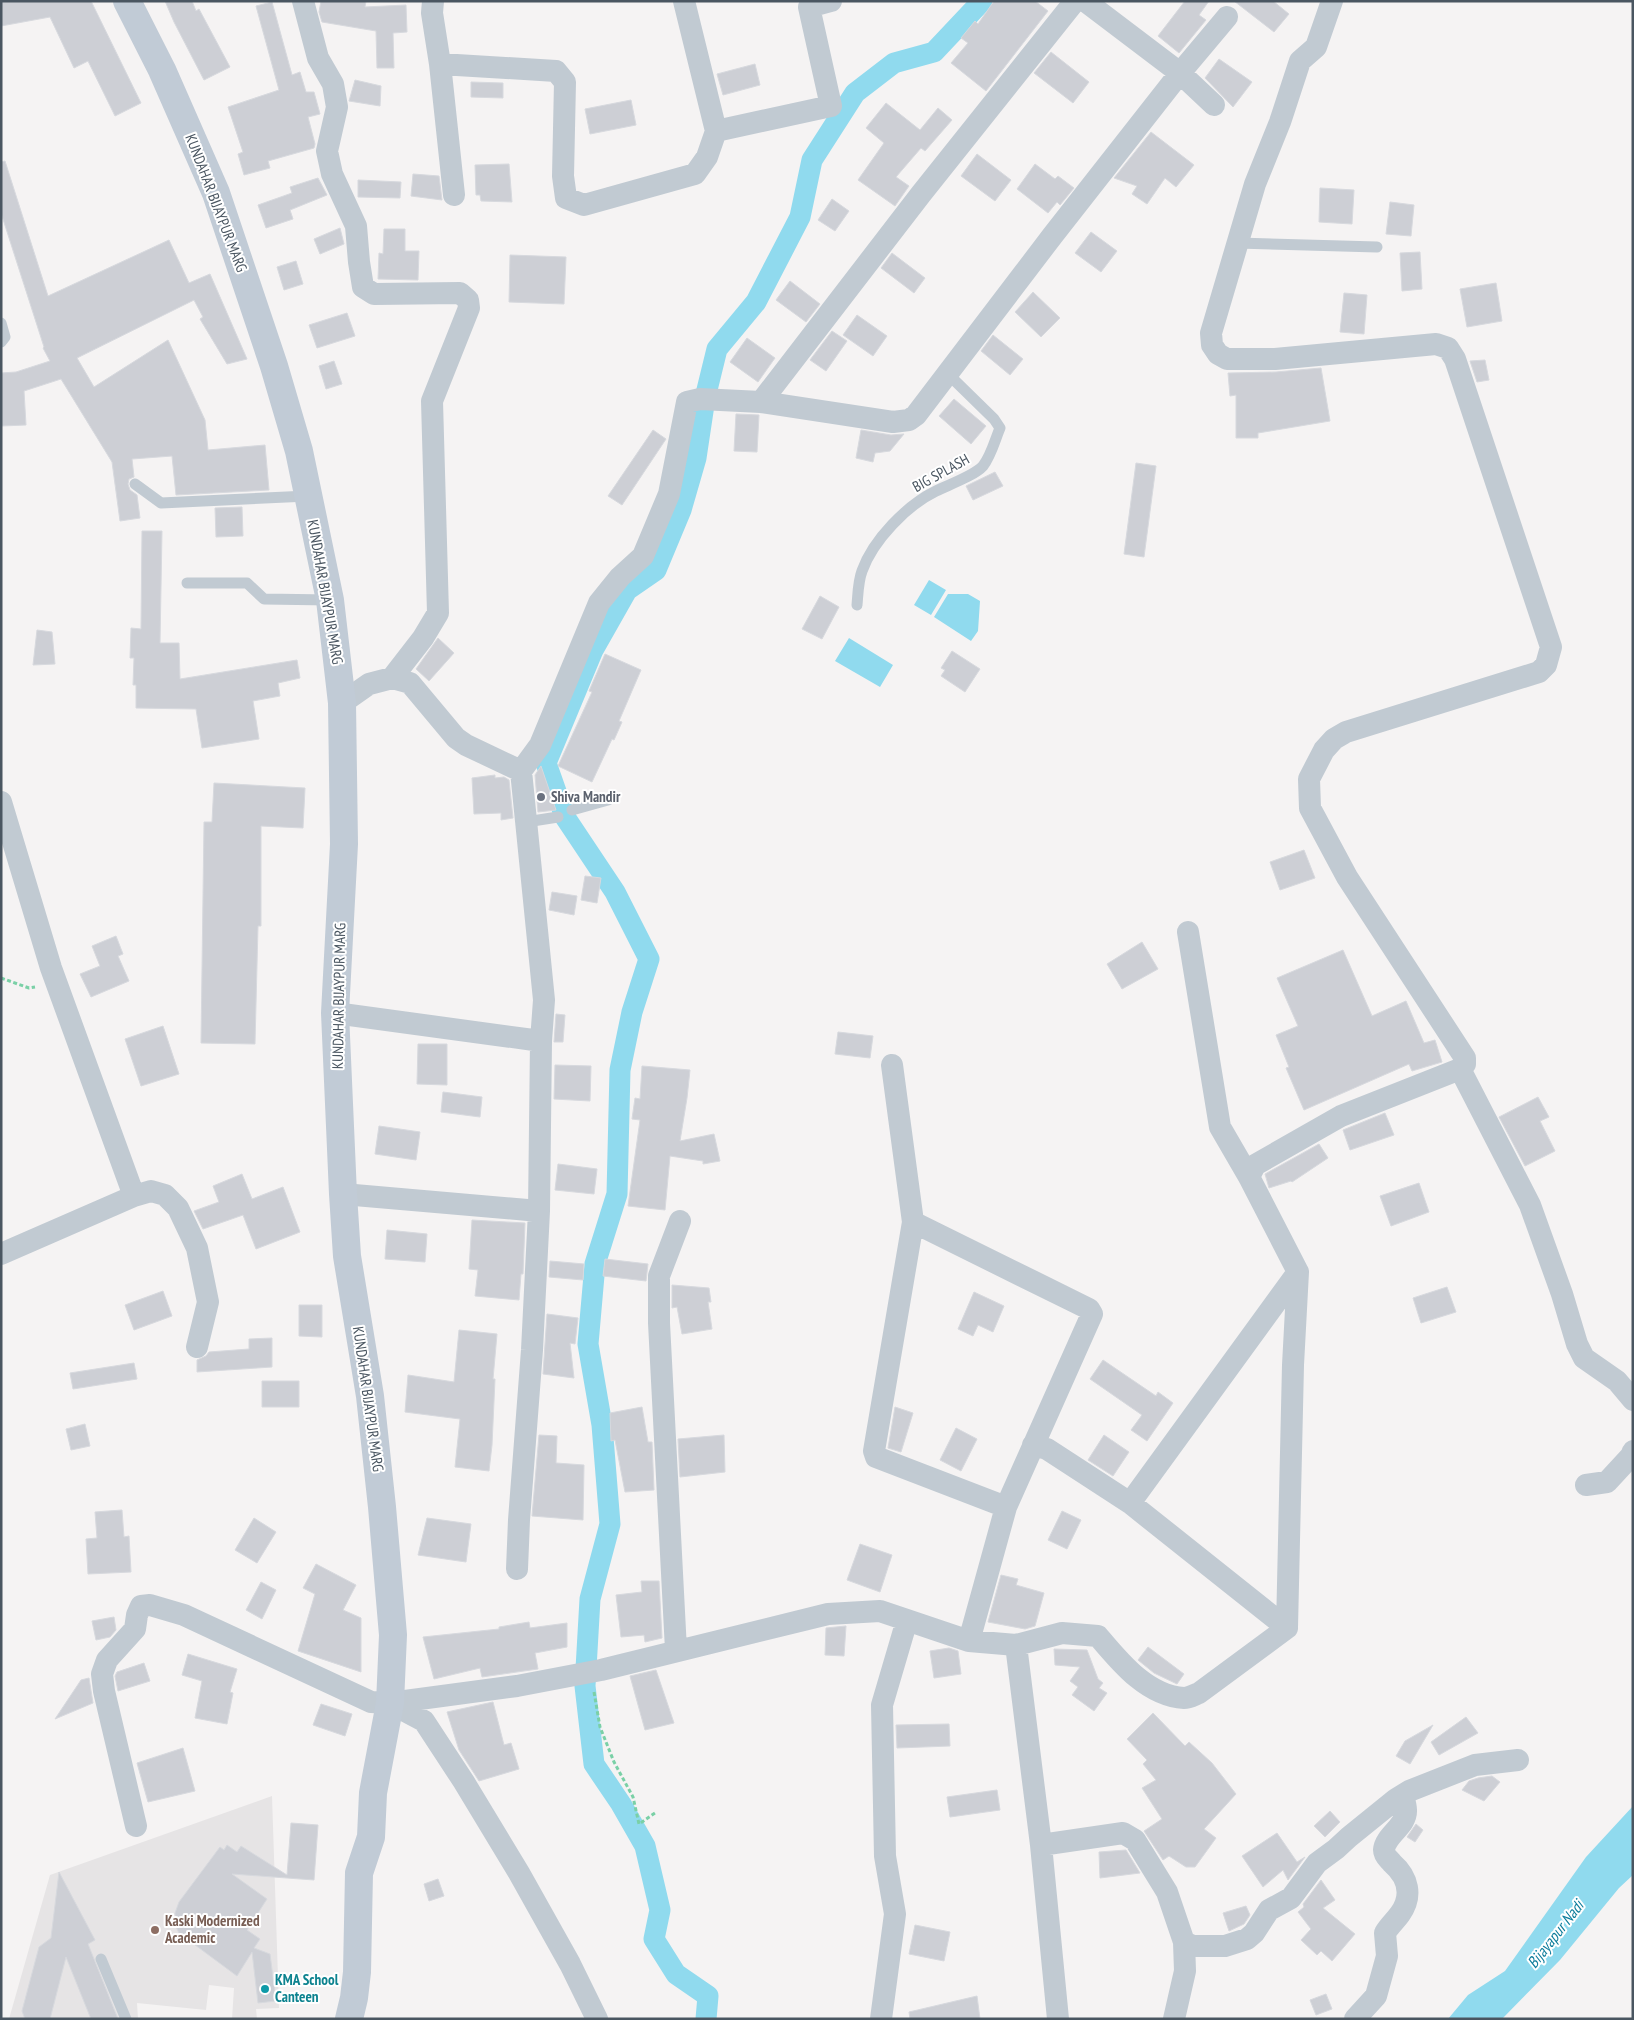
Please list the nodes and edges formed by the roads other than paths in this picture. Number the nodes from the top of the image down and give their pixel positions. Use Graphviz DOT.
graph roads {
  1 [pos="127,1"];
  2 [pos="303,1"];
  3 [pos="433,1"];
  4 [pos="684,1"];
  5 [pos="831,1"];
  6 [pos="1075,1"];
  7 [pos="1085,1"];
  8 [pos="1332,1"];
  9 [pos="1227,17"];
  10 [pos="440,64"];
  11 [pos="1180,73"];
  12 [pos="1214,105"];
  13 [pos="716,131"];
  14 [pos="454,195"];
  15 [pos="1237,243"];
  16 [pos="1376,247"];
  17 [pos="1,323"];
  18 [pos="1,342"];
  19 [pos="948,374"];
  20 [pos="761,402"];
  21 [pos="135,484"];
  22 [pos="308,496"];
  23 [pos="187,583"];
  24 [pos="330,600"];
  25 [pos="857,605"];
  26 [pos="392,678"];
  27 [pos="342,703"];
  28 [pos="522,770"];
  29 [pos="608,800"];
  30 [pos="1,802"];
  31 [pos="572,810"];
  32 [pos="558,817"];
  33 [pos="526,822"];
  34 [pos="1188,932"];
  35 [pos="336,1012"];
  36 [pos="541,1041"];
  37 [pos="892,1065"];
  38 [pos="1460,1069"];
  39 [pos="1250,1177"];
  40 [pos="343,1194"];
  41 [pos="134,1196"];
  42 [pos="539,1211"];
  43 [pos="680,1221"];
  44 [pos="913,1222"];
  45 [pos="1,1254"];
  46 [pos="1298,1272"];
  47 [pos="197,1347"];
  48 [pos="1633,1400"];
  49 [pos="1033,1445"];
  50 [pos="1633,1451"];
  51 [pos="1586,1485"];
  52 [pos="1130,1503"];
  53 [pos="1006,1507"];
  54 [pos="517,1569"];
  55 [pos="908,1620"];
  56 [pos="1287,1628"];
  57 [pos="969,1641"];
  58 [pos="1016,1644"];
  59 [pos="676,1650"];
  60 [pos="390,1703"];
  61 [pos="1518,1760"];
  62 [pos="1403,1795"];
  63 [pos="136,1826"];
  64 [pos="1042,1845"];
  65 [pos="1184,1942"];
  66 [pos="101,1959"];
  67 [pos="126,2019"];
  68 [pos="349,2019"];
  69 [pos="597,2019"];
  70 [pos="881,2019"];
  71 [pos="1058,2019"];
  72 [pos="1174,2019"];
  73 [pos="1355,2019"];
  1 -- 22 [label="main road, KUNDAHAR BIJAYPUR MARG"];
  2 -- 26 [label="street"];
  3 -- 10 [label="street"];
  4 -- 13 [label="street"];
  5 -- 13 [label="street"];
  6 -- 20 [label="street"];
  7 -- 11 [label="street"];
  8 -- 15 [label="street"];
  9 -- 11 [label="street"];
  10 -- 13 [label="street"];
  10 -- 14 [label="street"];
  11 -- 12 [label="street"];
  11 -- 19 [label="street"];
  15 -- 16 [label="lane"];
  15 -- 38 [label="street"];
  17 -- 18 [label="lane"];
  19 -- 20 [label="street"];
  19 -- 25 [label="lane, BIG SPLASH"];
  20 -- 28 [label="street"];
  21 -- 22 [label="lane"];
  22 -- 24 [label="main road, KUNDAHAR BIJAYPUR MARG"];
  23 -- 24 [label="lane"];
  24 -- 27 [label="main road, KUNDAHAR BIJAYPUR MARG"];
  26 -- 27 [label="street"];
  26 -- 28 [label="street"];
  27 -- 35 [label="main road, KUNDAHAR BIJAYPUR MARG"];
  28 -- 33 [label="street"];
  29 -- 31 [label="lane"];
  30 -- 41 [label="street"];
  32 -- 33 [label="lane"];
  33 -- 36 [label="street"];
  34 -- 39 [label="street"];
  35 -- 36 [label="street"];
  35 -- 40 [label="main road, KUNDAHAR BIJAYPUR MARG"];
  36 -- 42 [label="street"];
  37 -- 44 [label="street"];
  38 -- 39 [label="street"];
  38 -- 48 [label="street"];
  39 -- 46 [label="street"];
  40 -- 42 [label="street"];
  40 -- 60 [label="main road, KUNDAHAR BIJAYPUR MARG"];
  41 -- 45 [label="street"];
  41 -- 47 [label="street"];
  42 -- 54 [label="street"];
  43 -- 59 [label="street"];
  44 -- 49 [label="street"];
  44 -- 53 [label="street"];
  46 -- 52 [label="street"];
  46 -- 56 [label="street"];
  49 -- 52 [label="street"];
  49 -- 53 [label="street"];
  50 -- 51 [label="street"];
  52 -- 56 [label="street"];
  53 -- 57 [label="street"];
  55 -- 57 [label="street"];
  55 -- 59 [label="street"];
  55 -- 70 [label="street"];
  56 -- 58 [label="street"];
  57 -- 58 [label="street"];
  58 -- 64 [label="street"];
  59 -- 60 [label="street"];
  60 -- 63 [label="street"];
  60 -- 68 [label="main road, KUNDAHAR BIJAYPUR MARG"];
  60 -- 69 [label="street"];
  61 -- 62 [label="street"];
  62 -- 65 [label="street"];
  62 -- 73 [label="street"];
  64 -- 65 [label="street"];
  64 -- 71 [label="street"];
  65 -- 72 [label="street"];
  66 -- 67 [label="lane"];
}
